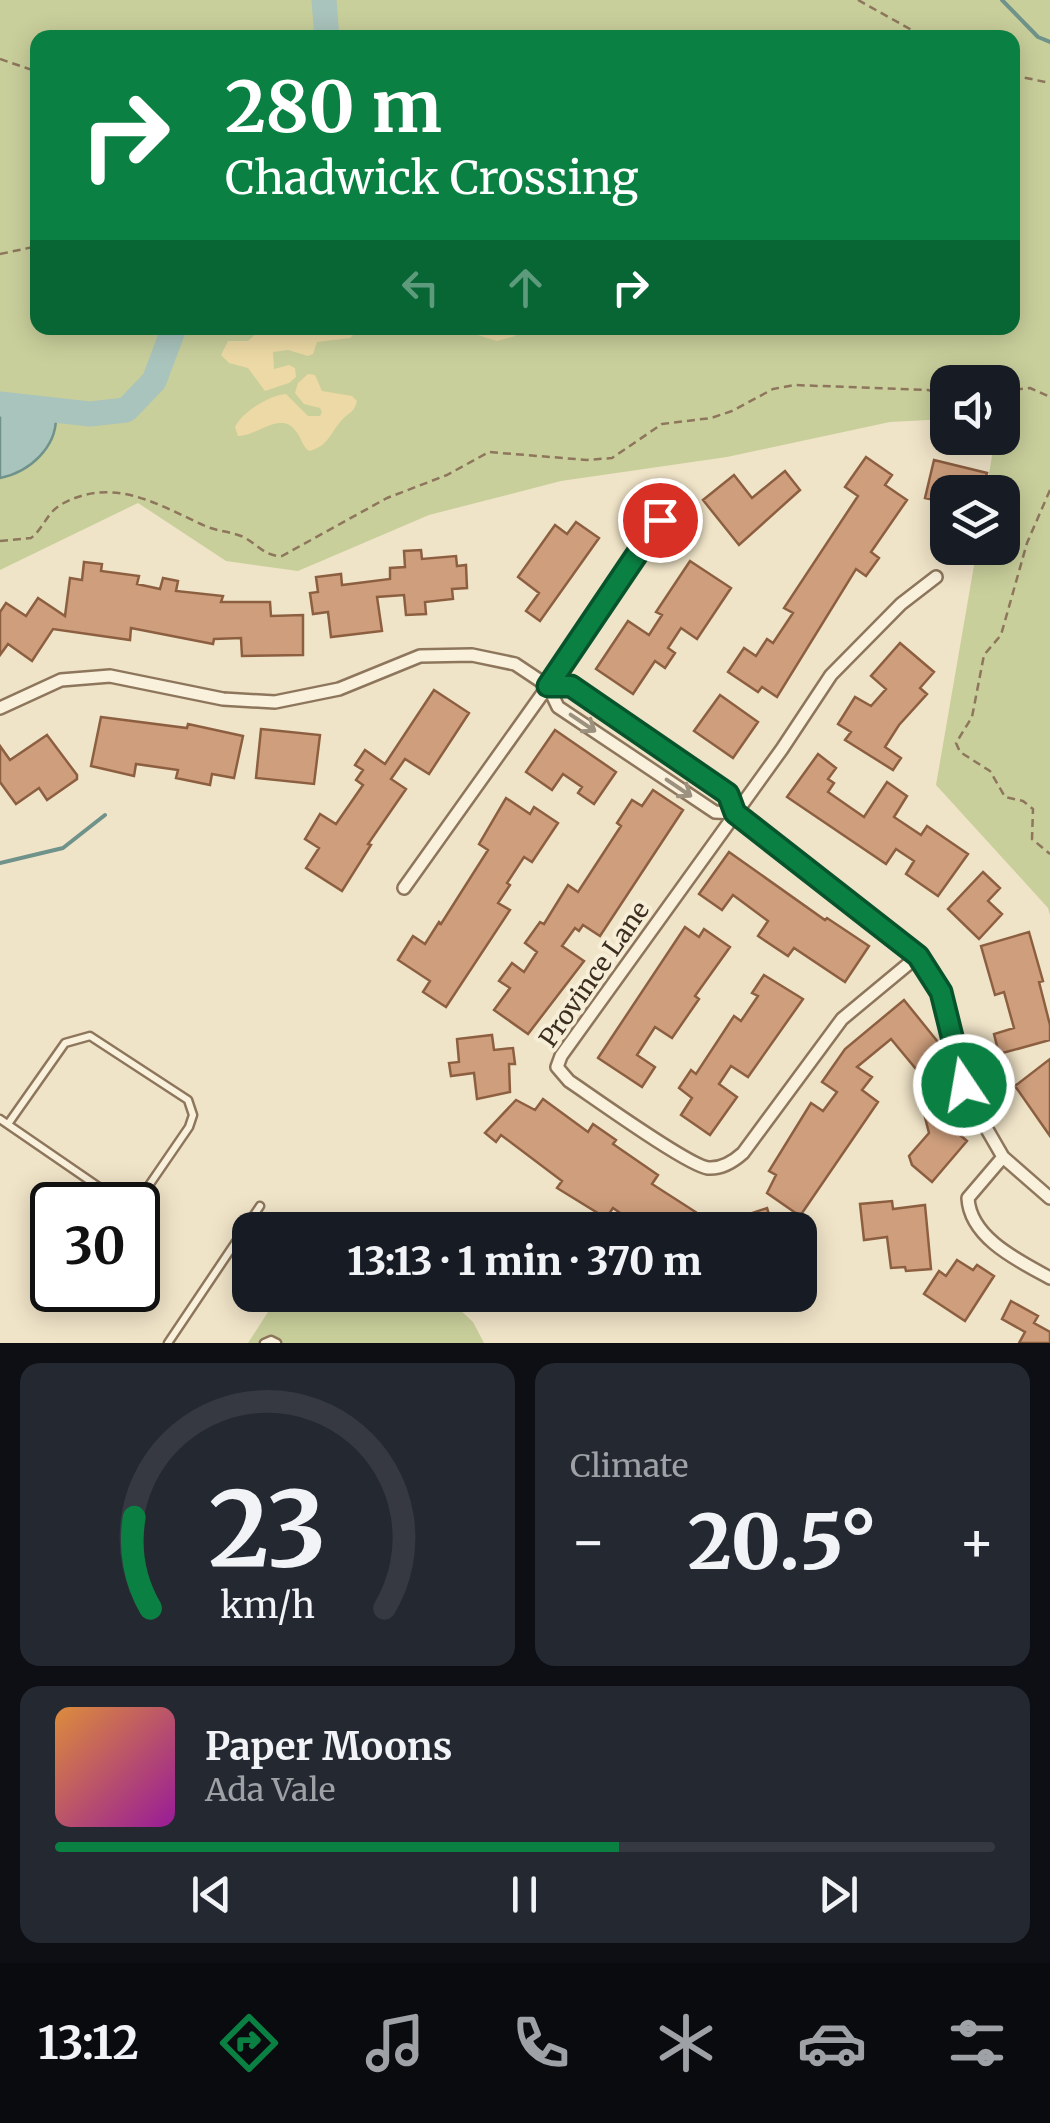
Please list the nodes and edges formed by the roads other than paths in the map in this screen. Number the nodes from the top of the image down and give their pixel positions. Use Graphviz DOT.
graph roads {
  1 [pos="660,520"];
  2 [pos="936,577"];
  3 [pos="548,686"];
  4 [pos="0,708"];
  5 [pos="649,740"];
  6 [pos="637,760"];
  7 [pos="735,813"];
  8 [pos="404,888"];
  9 [pos="918,956"];
  10 [pos="0,1118"];
  11 [pos="8,1124"];
  12 [pos="1004,1157"];
  13 [pos="1050,1198"];
  14 [pos="260,1206"];
  15 [pos="1050,1278"];
  16 [pos="168,1343"];
  17 [pos="264,1343"];
  18 [pos="277,1343"];
  1 -- 3 [label="street"];
  2 -- 7 [label="street, Province Lane"];
  3 -- 4 [label="street"];
  3 -- 5 [label="street"];
  3 -- 6 [label="street, one-way"];
  3 -- 8 [label="street"];
  5 -- 6 [label="street"];
  5 -- 7 [label="street"];
  6 -- 7 [label="street, one-way"];
  7 -- 9 [label="street"];
  7 -- 9 [label="street, Province Lane"];
  9 -- 12 [label="street"];
  10 -- 11 [label="lane"];
  11 -- 11 [label="lane"];
  12 -- 13 [label="street"];
  12 -- 15 [label="street"];
  14 -- 16 [label="lane"];
  17 -- 18 [label="lane"];
}
